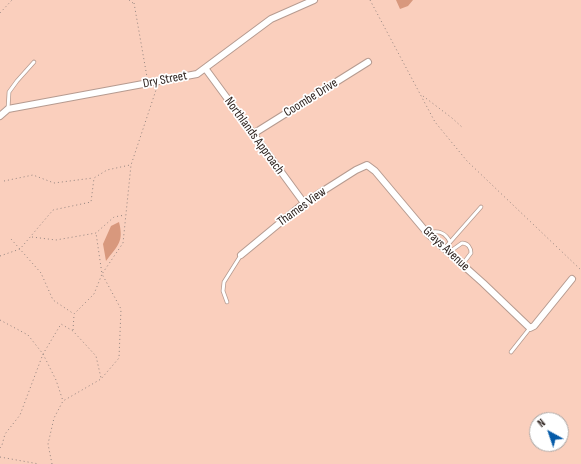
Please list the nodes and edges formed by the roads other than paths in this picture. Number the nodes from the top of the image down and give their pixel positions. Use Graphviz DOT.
graph roads {
  1 [pos="314,0"];
  2 [pos="34,62"];
  3 [pos="368,62"];
  4 [pos="204,68"];
  5 [pos="8,108"];
  6 [pos="0,116"];
  7 [pos="253,134"];
  8 [pos="367,165"];
  9 [pos="304,203"];
  10 [pos="481,207"];
  11 [pos="428,234"];
  12 [pos="450,242"];
  13 [pos="446,251"];
  14 [pos="241,255"];
  15 [pos="462,265"];
  16 [pos="572,279"];
  17 [pos="227,302"];
  18 [pos="530,328"];
  19 [pos="511,352"];
  1 -- 4 [label="street, Dry Street"];
  2 -- 5 [label="lane"];
  3 -- 7 [label="street, Coombe Drive"];
  4 -- 5 [label="street, Dry Street"];
  4 -- 7 [label="street, Northlands Approach"];
  5 -- 6 [label="street"];
  7 -- 9 [label="street, Northlands Approach"];
  8 -- 9 [label="street, Thames View"];
  8 -- 11 [label="street, Grays Avenue"];
  9 -- 14 [label="street, Thames View"];
  10 -- 12 [label="lane"];
  11 -- 12 [label="lane"];
  11 -- 13 [label="street, Grays Avenue"];
  12 -- 13 [label="lane"];
  13 -- 15 [label="street, Grays Avenue"];
  13 -- 15 [label="lane"];
  14 -- 17 [label="lane"];
  15 -- 18 [label="street, Grays Avenue"];
  16 -- 18 [label="street"];
  18 -- 19 [label="lane"];
}
